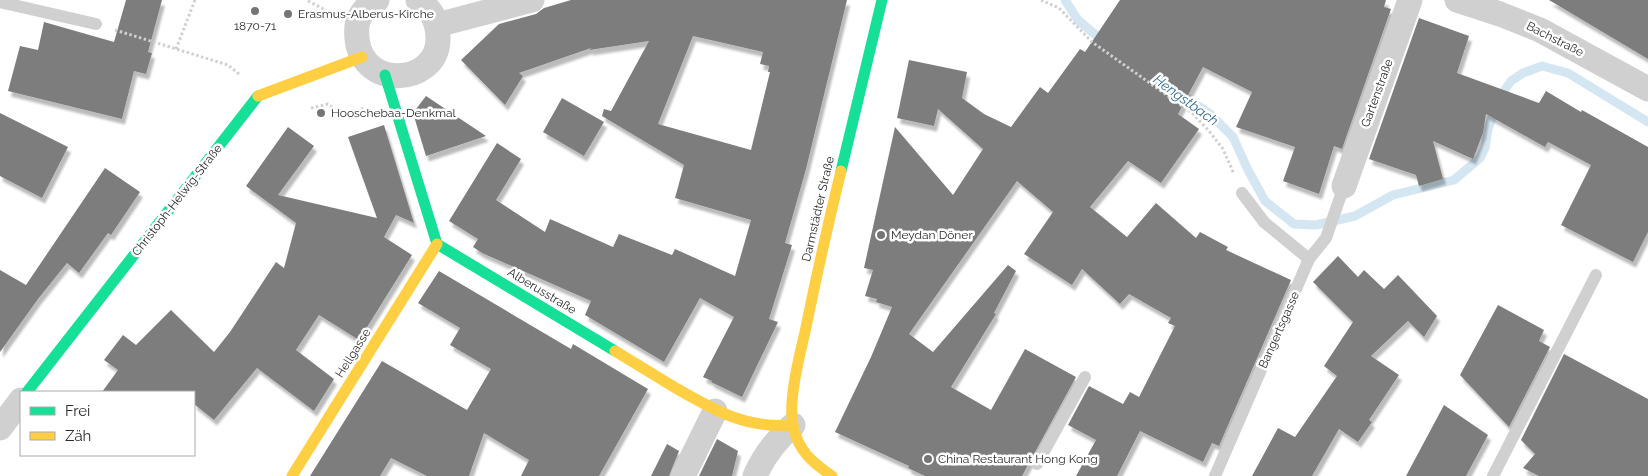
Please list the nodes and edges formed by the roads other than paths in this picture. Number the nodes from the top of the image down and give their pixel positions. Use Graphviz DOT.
graph roads {
  1 [pos="418,0"];
  2 [pos="532,0"];
  3 [pos="882,0"];
  4 [pos="1410,0"];
  5 [pos="1457,0"];
  6 [pos="372,1"];
  7 [pos="0,2"];
  8 [pos="96,24"];
  9 [pos="438,24"];
  10 [pos="362,57"];
  11 [pos="385,75"];
  12 [pos="1648,89"];
  13 [pos="1344,186"];
  14 [pos="1242,193"];
  15 [pos="437,244"];
  16 [pos="1309,259"];
  17 [pos="1596,275"];
  18 [pos="1085,377"];
  19 [pos="29,391"];
  20 [pos="20,401"];
  21 [pos="715,411"];
  22 [pos="793,425"];
  23 [pos="0,428"];
  24 [pos="1037,464"];
  25 [pos="292,476"];
  26 [pos="683,476"];
  27 [pos="755,476"];
  28 [pos="832,476"];
  29 [pos="1215,476"];
  30 [pos="1493,476"];
  1 -- 9 [label="street"];
  2 -- 9 [label="street"];
  3 -- 22 [label="street, Darmstädter Straße"];
  4 -- 13 [label="street, Gartenstraße"];
  5 -- 12 [label="street, Bachstraße"];
  6 -- 10 [label="street"];
  7 -- 8 [label="lane"];
  9 -- 11 [label="street"];
  10 -- 11 [label="street"];
  10 -- 19 [label="street, Christoph-Helwig-Straße"];
  11 -- 15 [label="street"];
  13 -- 16 [label="lane, Bangertsgasse"];
  14 -- 16 [label="lane"];
  15 -- 21 [label="street, Alberusstraße"];
  15 -- 25 [label="street, Hellgasse"];
  16 -- 29 [label="lane, Bangertsgasse"];
  17 -- 30 [label="lane"];
  18 -- 24 [label="lane"];
  20 -- 23 [label="street"];
  21 -- 22 [label="street, Alberusstraße"];
  21 -- 26 [label="street"];
  22 -- 27 [label="street"];
  22 -- 28 [label="street"];
}
